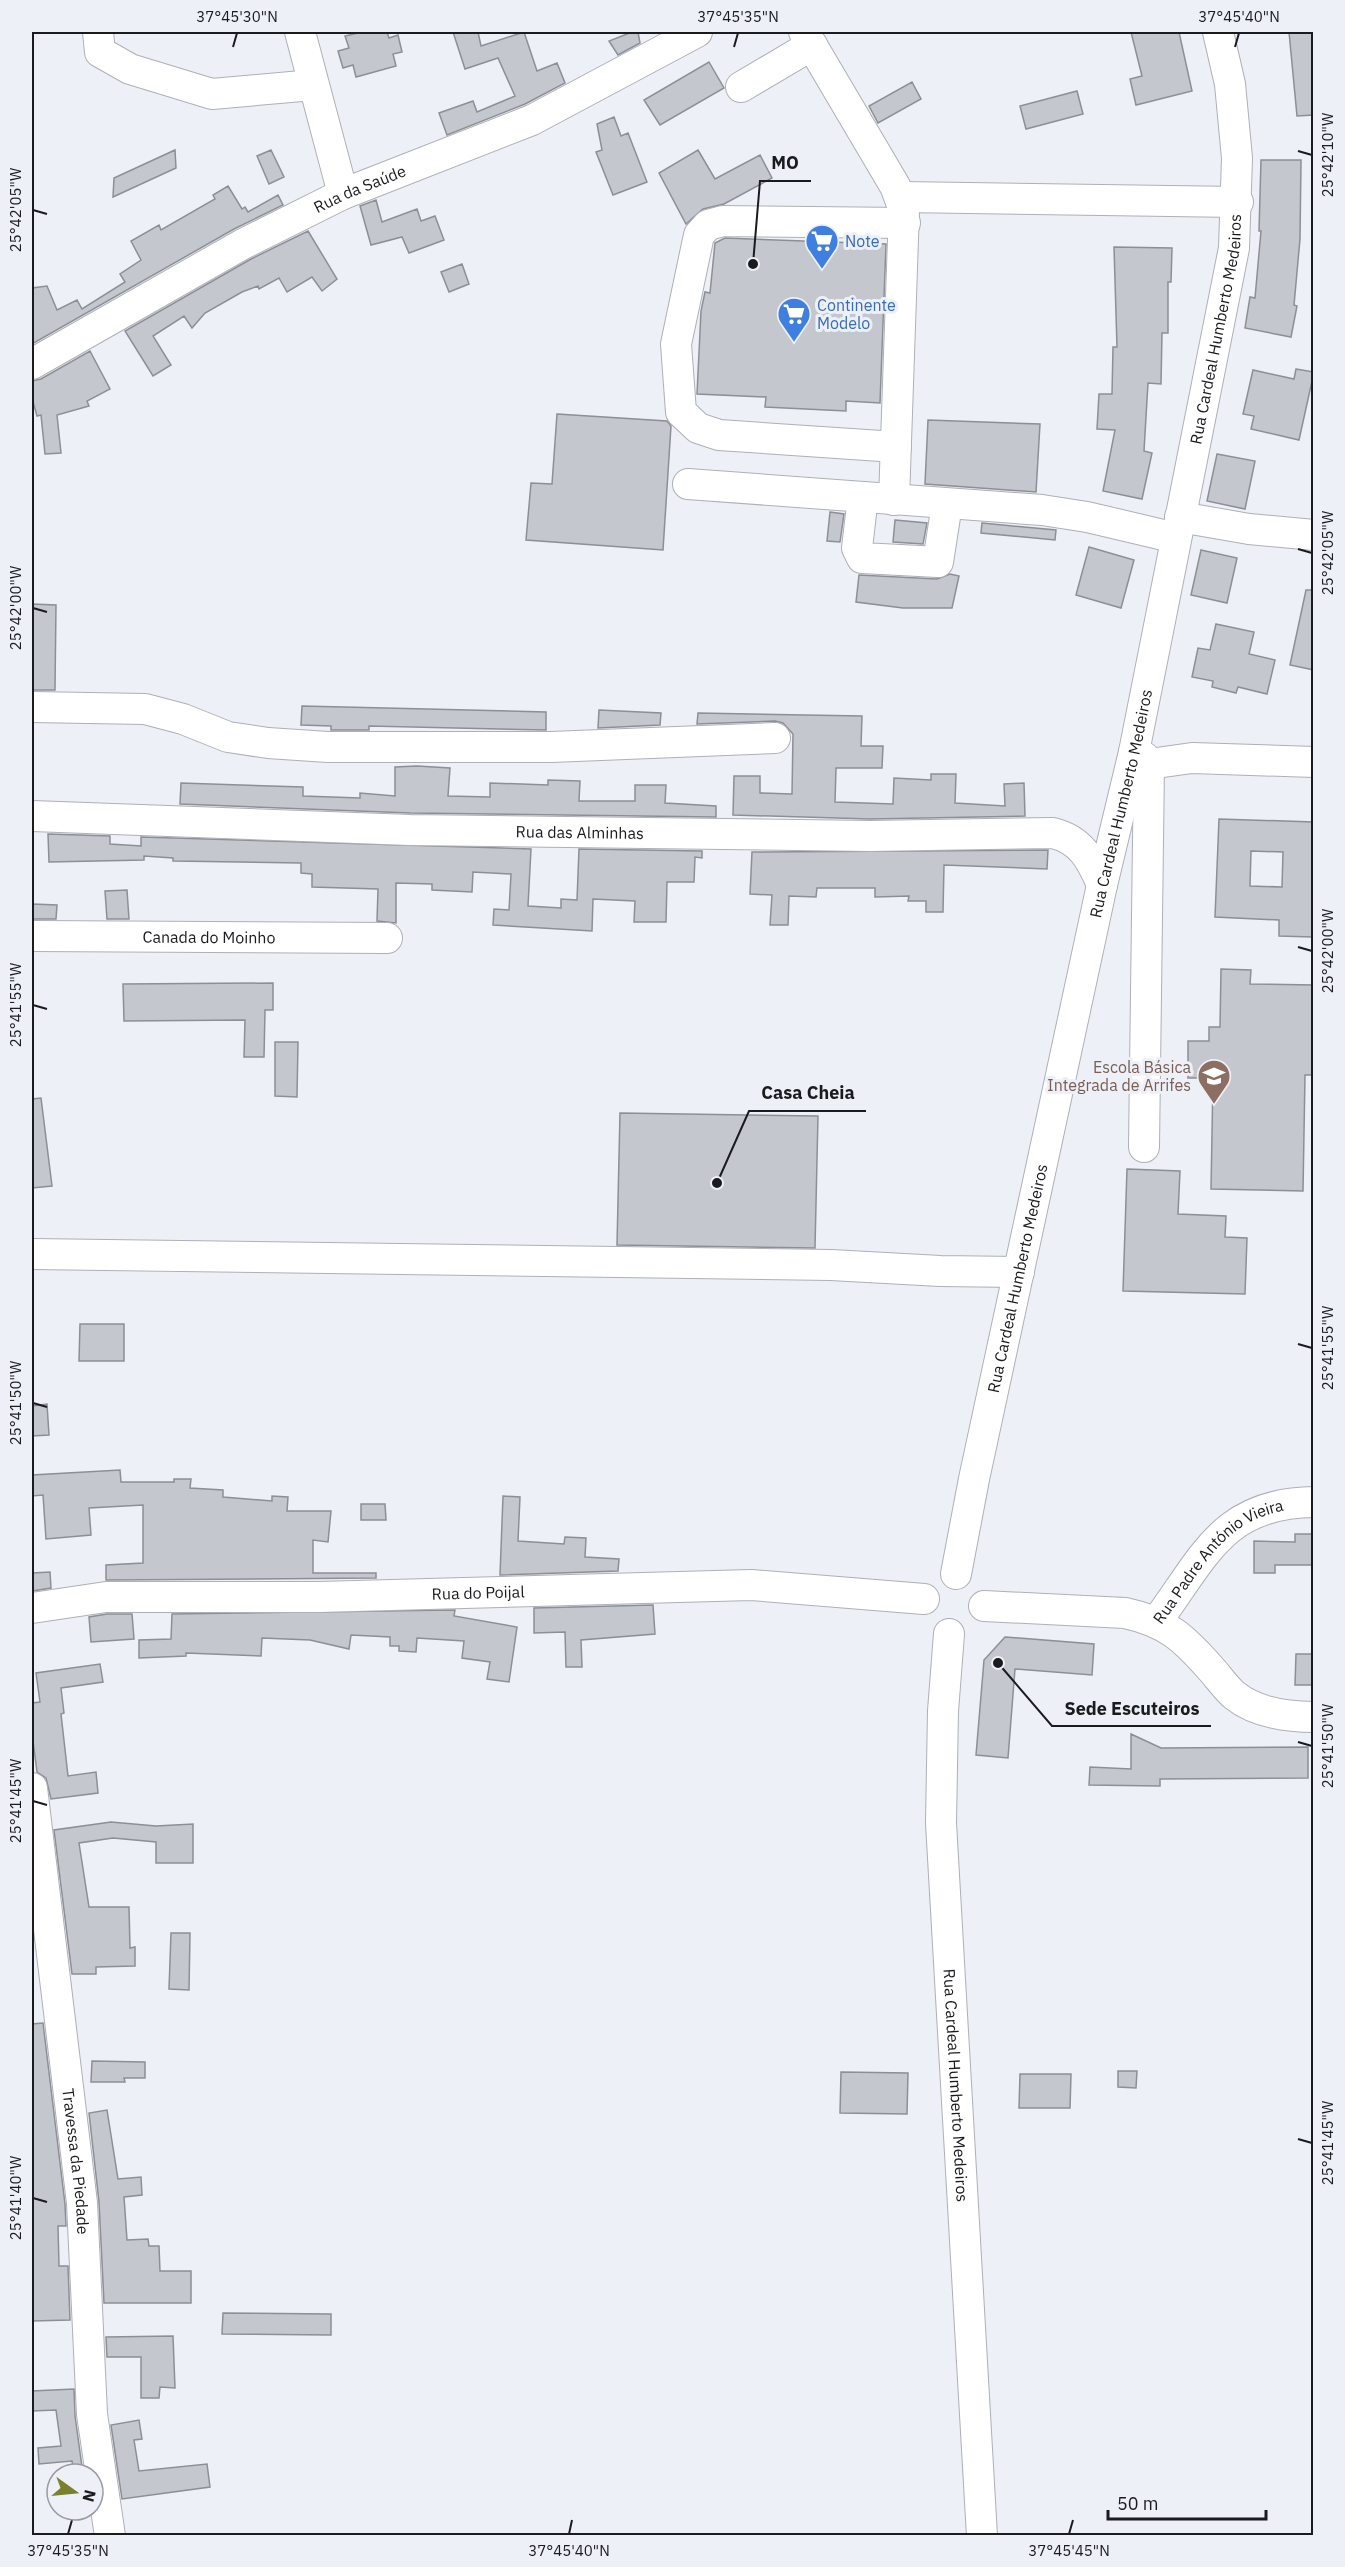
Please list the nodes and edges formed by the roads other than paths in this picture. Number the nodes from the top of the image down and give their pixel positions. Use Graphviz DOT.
graph roads {
  1 [pos="98,32"];
  2 [pos="300,32"];
  3 [pos="697,32"];
  4 [pos="1218,32"];
  5 [pos="808,38"];
  6 [pos="313,85"];
  7 [pos="741,87"];
  8 [pos="344,194"];
  9 [pos="1238,202"];
  10 [pos="903,210"];
  11 [pos="32,364"];
  12 [pos="896,447"];
  13 [pos="688,484"];
  14 [pos="862,497"];
  15 [pos="894,500"];
  16 [pos="947,504"];
  17 [pos="1178,527"];
  18 [pos="1314,535"];
  19 [pos="32,707"];
  20 [pos="775,738"];
  21 [pos="1142,758"];
  22 [pos="1314,762"];
  23 [pos="32,816"];
  24 [pos="1147,821"];
  25 [pos="1116,824"];
  26 [pos="1102,885"];
  27 [pos="32,936"];
  28 [pos="387,938"];
  29 [pos="1144,1147"];
  30 [pos="32,1254"];
  31 [pos="1019,1272"];
  32 [pos="1314,1502"];
  33 [pos="956,1574"];
  34 [pos="924,1599"];
  35 [pos="984,1606"];
  36 [pos="32,1608"];
  37 [pos="1157,1621"];
  38 [pos="949,1634"];
  39 [pos="1314,1717"];
  40 [pos="32,1788"];
  41 [pos="110,2535"];
  42 [pos="982,2535"];
  1 -- 6 [label="street"];
  2 -- 6 [label="street"];
  3 -- 8 [label="street, Rua da Saúde"];
  4 -- 9 [label="street, Rua Cardeal Humberto Medeiros"];
  5 -- 7 [label="street"];
  5 -- 10 [label="street"];
  6 -- 8 [label="street"];
  8 -- 11 [label="street, Rua da Saúde"];
  9 -- 10 [label="street"];
  9 -- 17 [label="street, Rua Cardeal Humberto Medeiros"];
  10 -- 12 [label="street"];
  10 -- 12 [label="street"];
  12 -- 15 [label="street"];
  13 -- 14 [label="street"];
  14 -- 15 [label="street"];
  14 -- 16 [label="street"];
  15 -- 16 [label="street"];
  16 -- 17 [label="street"];
  17 -- 18 [label="street"];
  17 -- 21 [label="street, Rua Cardeal Humberto Medeiros"];
  19 -- 20 [label="street"];
  21 -- 22 [label="street"];
  21 -- 24 [label="street"];
  21 -- 25 [label="street, Rua Cardeal Humberto Medeiros"];
  23 -- 26 [label="street, Rua das Alminhas"];
  24 -- 25 [label="street"];
  24 -- 29 [label="street"];
  25 -- 26 [label="street, Rua Cardeal Humberto Medeiros"];
  26 -- 31 [label="street, Rua Cardeal Humberto Medeiros"];
  27 -- 28 [label="street, Canada do Moinho"];
  30 -- 31 [label="street"];
  31 -- 33 [label="street, Rua Cardeal Humberto Medeiros"];
  32 -- 37 [label="street, Rua Padre António Vieira"];
  33 -- 34 [label="street"];
  33 -- 35 [label="street"];
  34 -- 36 [label="street, Rua do Poijal"];
  34 -- 38 [label="street"];
  35 -- 37 [label="street, Rua Padre António Vieira"];
  35 -- 38 [label="street"];
  37 -- 39 [label="street"];
  38 -- 42 [label="street, Rua Cardeal Humberto Medeiros"];
  40 -- 41 [label="street, Travessa da Piedade"];
}
